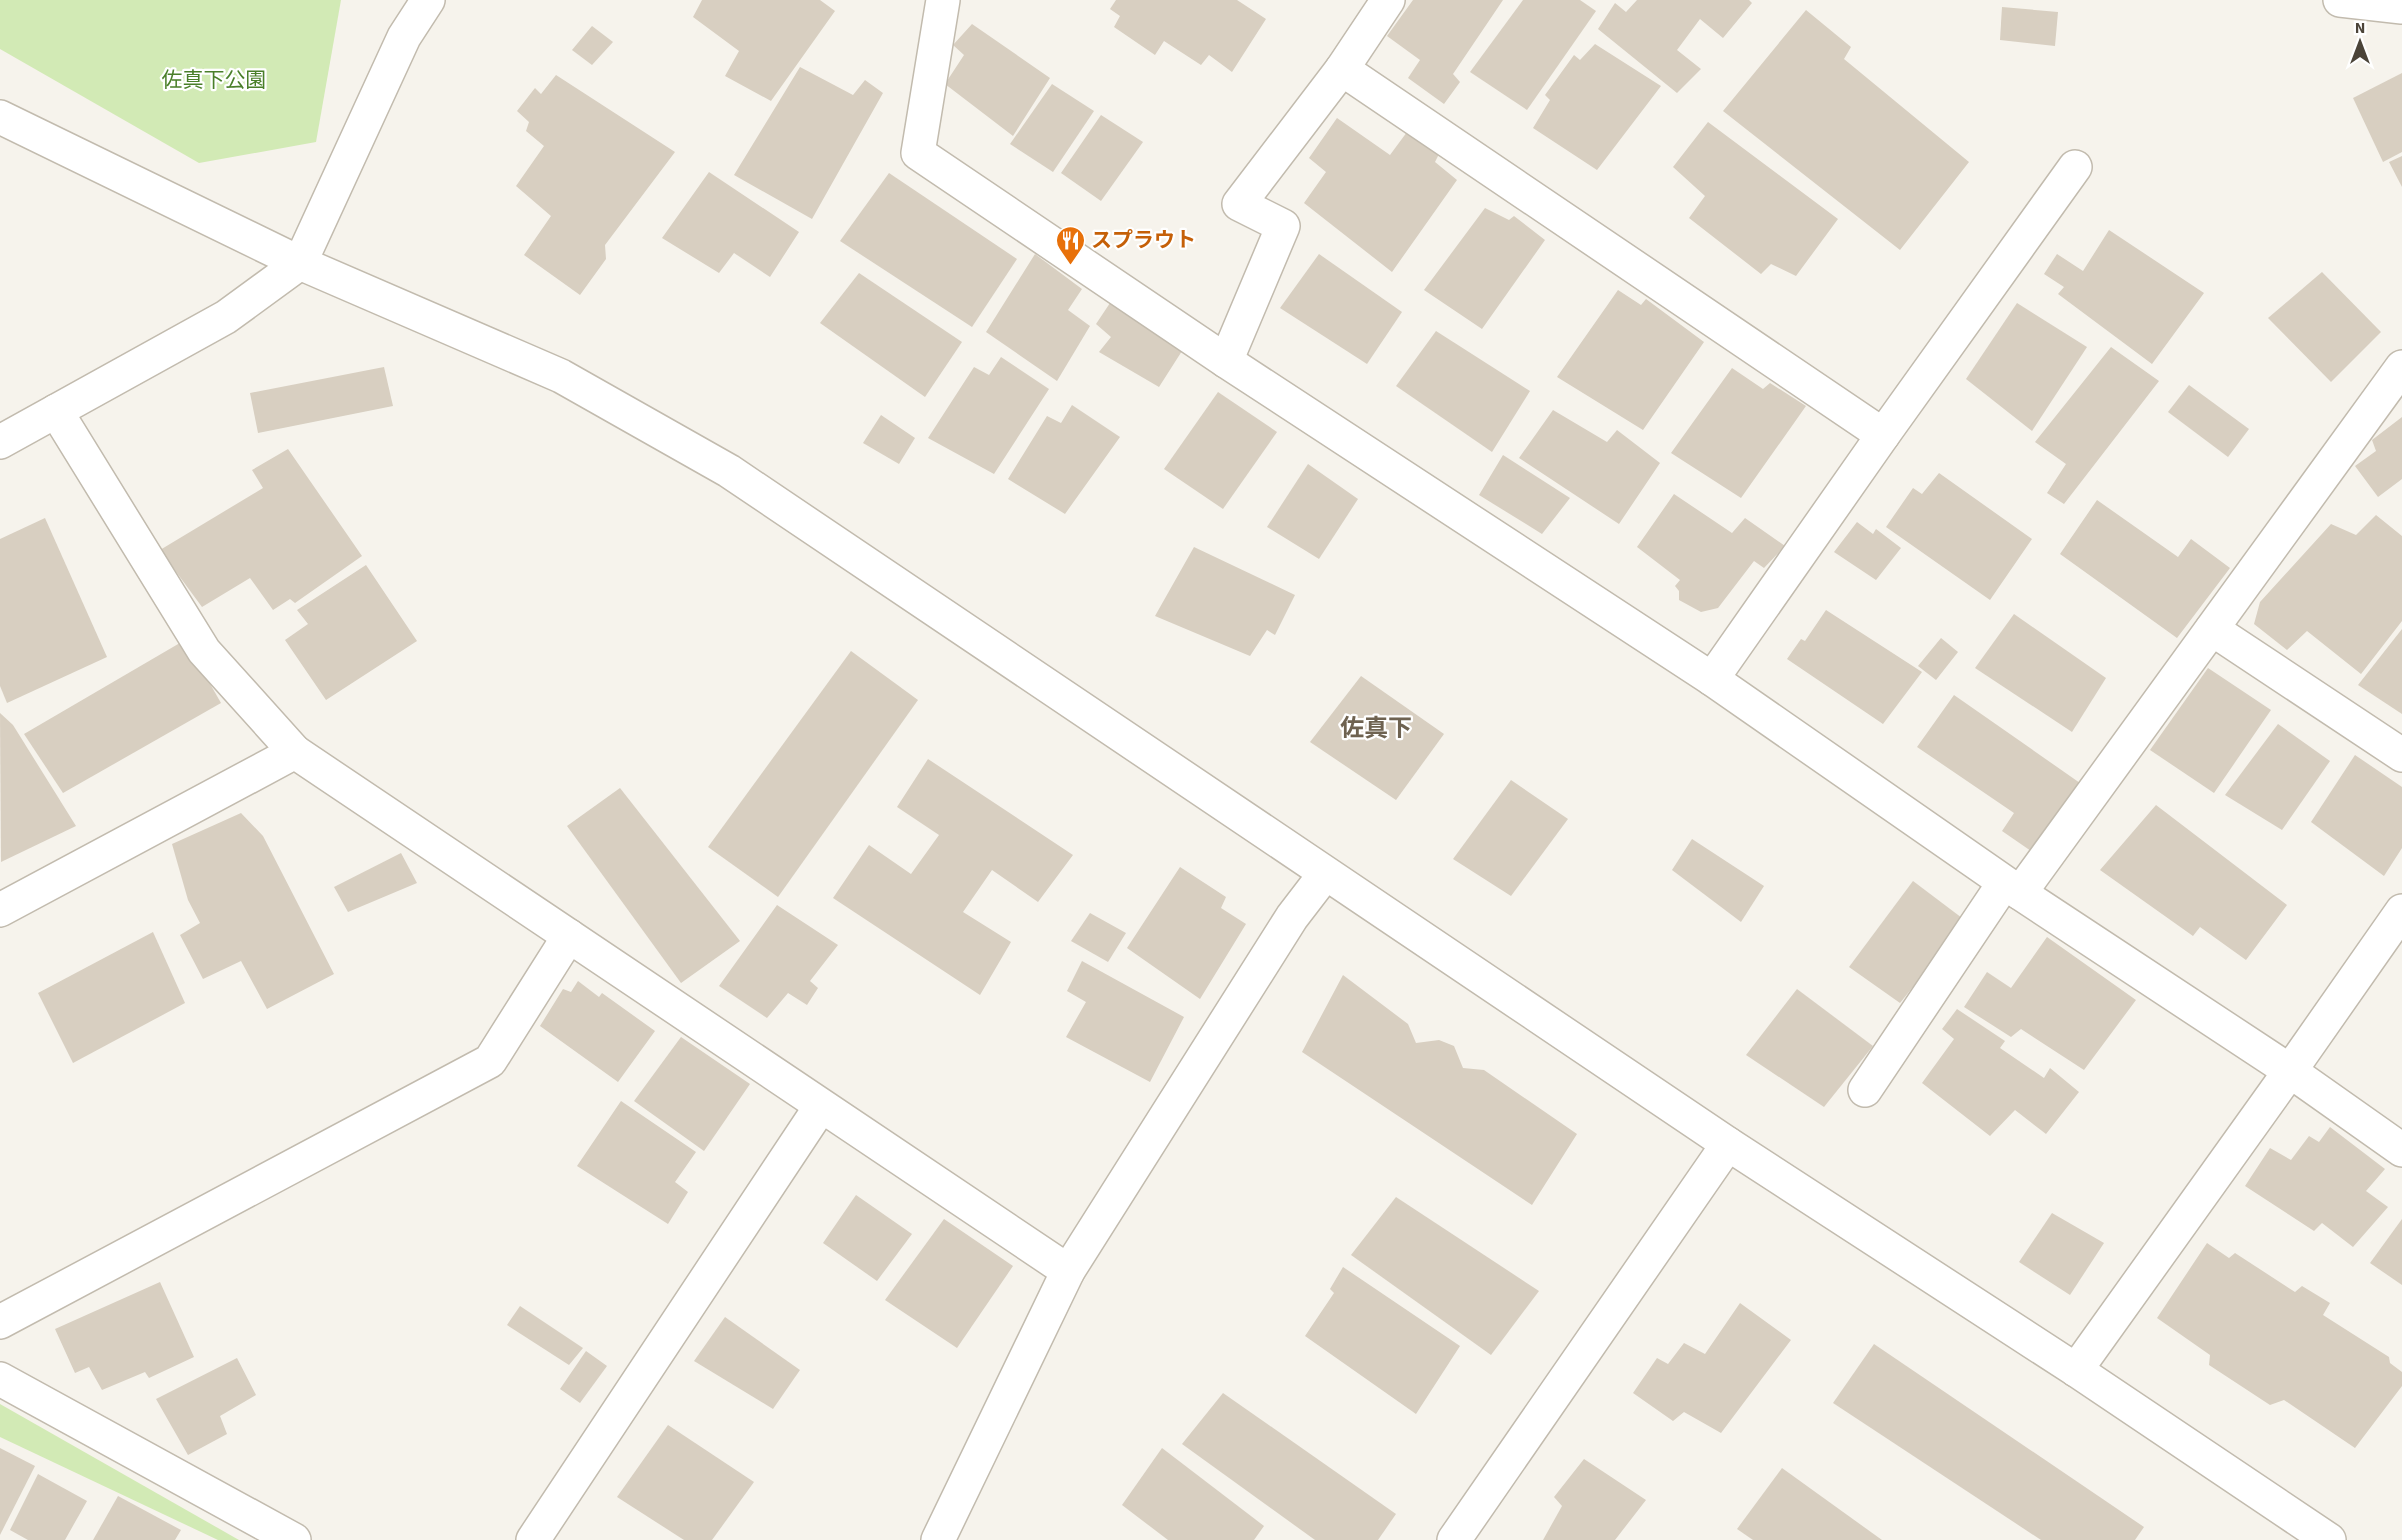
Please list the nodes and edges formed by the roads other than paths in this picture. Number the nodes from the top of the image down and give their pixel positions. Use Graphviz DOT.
graph roads {
  1 [pos="428,0"];
  2 [pos="943,0"];
  3 [pos="1388,0"];
  4 [pos="2340,0"];
  5 [pos="2402,7"];
  6 [pos="1342,69"];
  7 [pos="0,117"];
  8 [pos="2075,167"];
  9 [pos="300,263"];
  10 [pos="1226,361"];
  11 [pos="2402,367"];
  12 [pos="56,411"];
  13 [pos="1883,435"];
  14 [pos="0,442"];
  15 [pos="2212,629"];
  16 [pos="1712,679"];
  17 [pos="295,752"];
  18 [pos="2402,755"];
  19 [pos="1325,874"];
  20 [pos="2012,888"];
  21 [pos="0,910"];
  22 [pos="2402,910"];
  23 [pos="569,936"];
  24 [pos="2290,1071"];
  25 [pos="1865,1090"];
  26 [pos="821,1106"];
  27 [pos="1728,1144"];
  28 [pos="2402,1150"];
  29 [pos="1068,1271"];
  30 [pos="0,1322"];
  31 [pos="2076,1370"];
  32 [pos="0,1379"];
  33 [pos="294,1540"];
  34 [pos="533,1540"];
  35 [pos="938,1540"];
  36 [pos="1454,1540"];
  37 [pos="2329,1540"];
  1 -- 9 [label="street"];
  2 -- 10 [label="street"];
  3 -- 6 [label="street"];
  4 -- 5 [label="street"];
  6 -- 10 [label="street"];
  6 -- 13 [label="street"];
  7 -- 9 [label="street"];
  8 -- 13 [label="street"];
  9 -- 12 [label="street"];
  9 -- 19 [label="street"];
  10 -- 16 [label="street"];
  11 -- 15 [label="street"];
  12 -- 14 [label="street"];
  12 -- 17 [label="street"];
  13 -- 16 [label="street"];
  15 -- 18 [label="street"];
  15 -- 20 [label="street"];
  16 -- 20 [label="street"];
  17 -- 21 [label="street"];
  17 -- 23 [label="street"];
  19 -- 27 [label="street"];
  19 -- 29 [label="street"];
  20 -- 24 [label="street"];
  20 -- 25 [label="street"];
  22 -- 24 [label="street"];
  23 -- 26 [label="street"];
  23 -- 30 [label="street"];
  24 -- 28 [label="street"];
  24 -- 31 [label="street"];
  26 -- 29 [label="street"];
  26 -- 34 [label="street"];
  27 -- 31 [label="street"];
  27 -- 36 [label="street"];
  29 -- 35 [label="street"];
  31 -- 37 [label="street"];
  32 -- 33 [label="street"];
}
